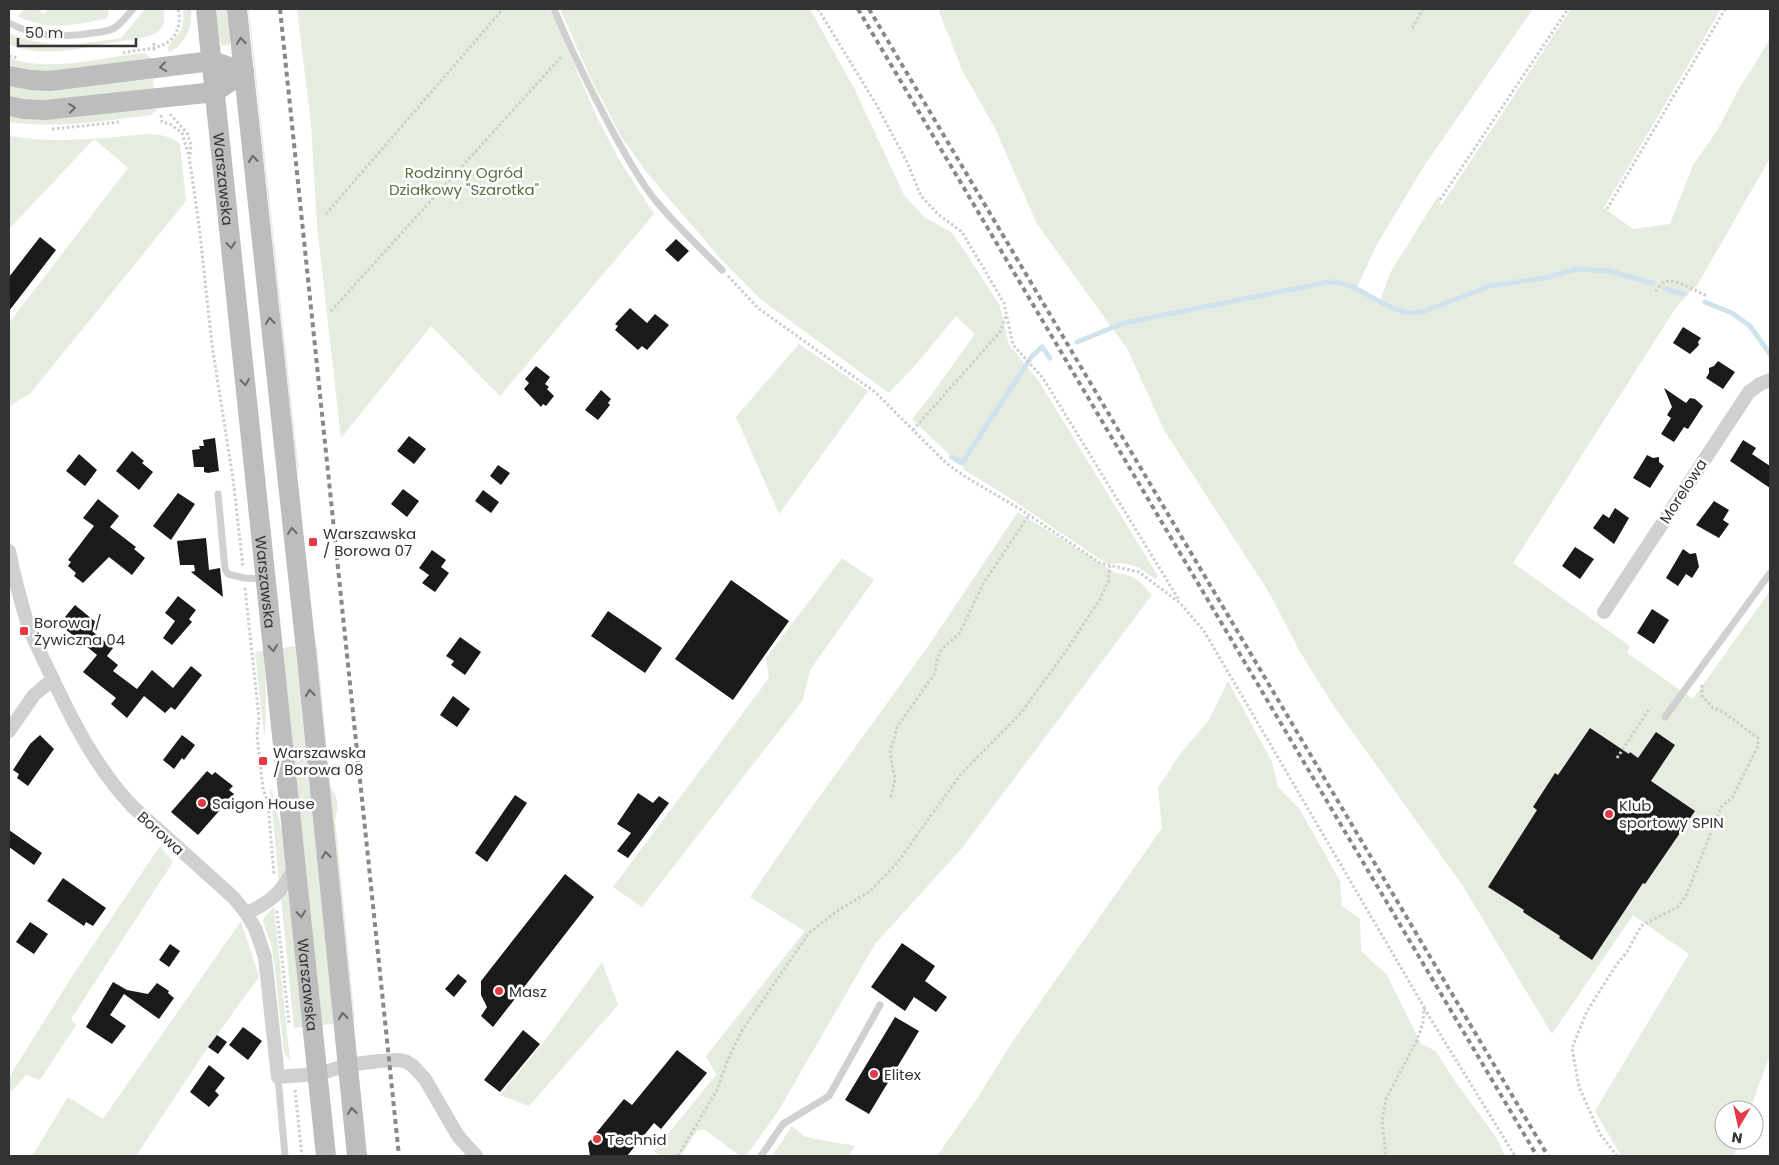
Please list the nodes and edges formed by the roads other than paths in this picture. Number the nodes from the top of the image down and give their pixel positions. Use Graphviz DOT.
graph roads {
  1 [pos="133,9"];
  2 [pos="206,9"];
  3 [pos="237,9"];
  4 [pos="554,9"];
  5 [pos="9,23"];
  6 [pos="212,60"];
  7 [pos="244,72"];
  8 [pos="9,76"];
  9 [pos="215,92"];
  10 [pos="9,106"];
  11 [pos="722,270"];
  12 [pos="1770,380"];
  13 [pos="218,494"];
  14 [pos="9,551"];
  15 [pos="1770,573"];
  16 [pos="266,580"];
  17 [pos="1604,612"];
  18 [pos="53,679"];
  19 [pos="1666,718"];
  20 [pos="9,731"];
  21 [pos="296,866"];
  22 [pos="246,913"];
  23 [pos="880,1005"];
  24 [pos="348,1065"];
  25 [pos="318,1074"];
  26 [pos="278,1077"];
  27 [pos="285,1156"];
  28 [pos="326,1156"];
  29 [pos="357,1156"];
  30 [pos="476,1156"];
  31 [pos="762,1156"];
  1 -- 5 [label="lane"];
  2 -- 6 [label="main road, Warszawska"];
  7 -- 3 [label="main road, Warszawska, one-way"];
  4 -- 11 [label="lane"];
  6 -- 7 [label="main road"];
  6 -- 8 [label="main road, one-way"];
  6 -- 9 [label="main road, Warszawska"];
  7 -- 9 [label="main road"];
  24 -- 7 [label="main road, Warszawska, one-way"];
  10 -- 9 [label="main road, one-way"];
  9 -- 16 [label="main road, Warszawska, one-way"];
  12 -- 17 [label="street, Morelowa"];
  13 -- 16 [label="lane"];
  14 -- 18 [label="street, Borowa"];
  15 -- 19 [label="lane"];
  16 -- 21 [label="main road, Warszawska, one-way"];
  18 -- 20 [label="street"];
  18 -- 22 [label="street, Borowa"];
  21 -- 22 [label="street"];
  21 -- 25 [label="main road, Warszawska, one-way"];
  22 -- 26 [label="street, Borowa"];
  23 -- 31 [label="lane"];
  24 -- 25 [label="street"];
  29 -- 24 [label="main road, Warszawska, one-way"];
  24 -- 30 [label="street"];
  25 -- 26 [label="street"];
  25 -- 28 [label="main road, Warszawska"];
  26 -- 27 [label="lane"];
}
